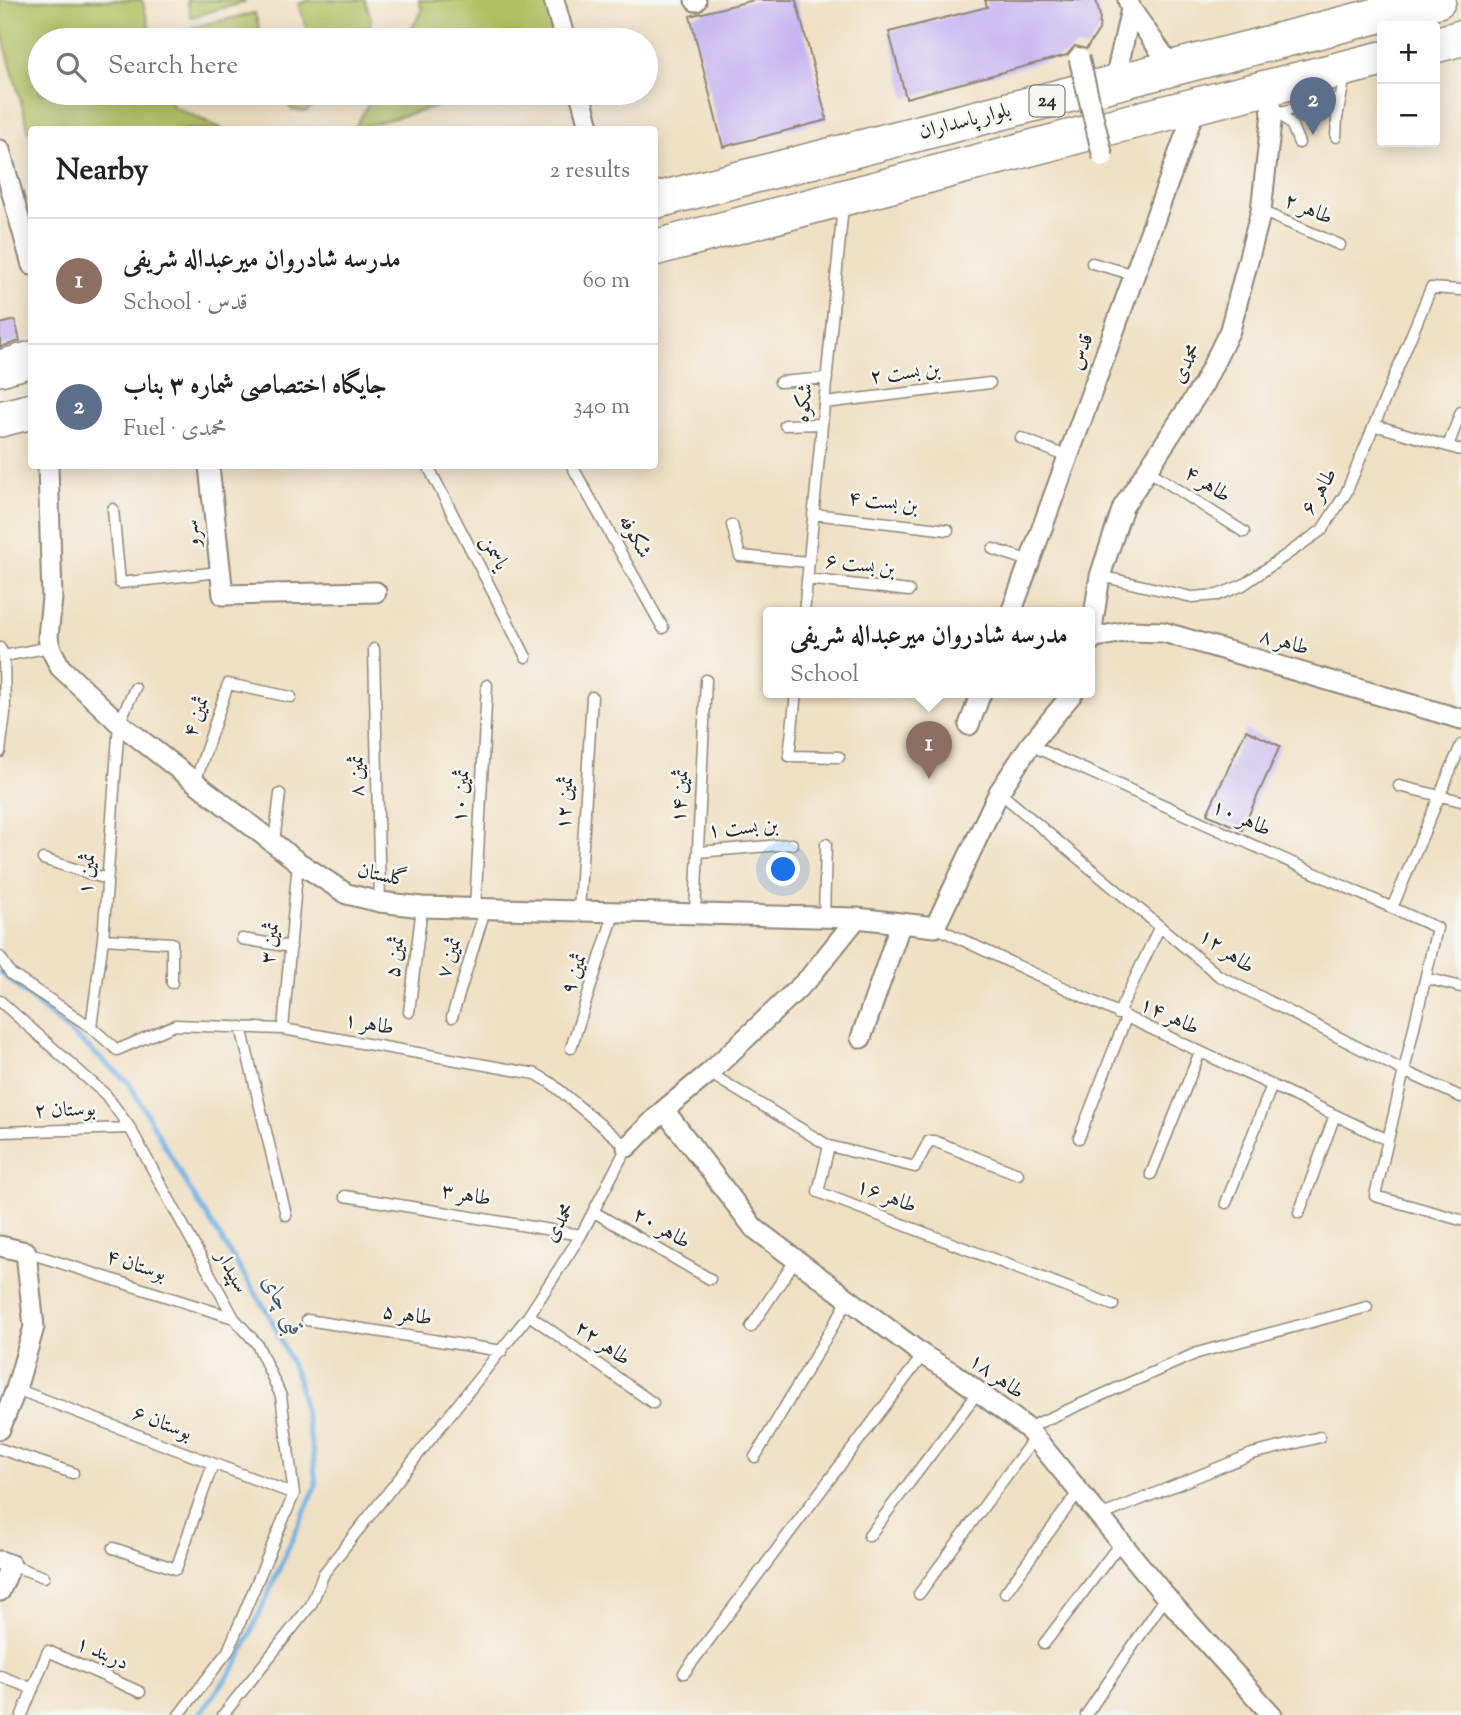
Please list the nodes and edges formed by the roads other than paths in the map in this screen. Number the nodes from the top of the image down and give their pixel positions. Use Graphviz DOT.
graph roads {
  1 [pos="554,0"];
  2 [pos="1438,0"];
  3 [pos="1129,5"];
  4 [pos="562,28"];
  5 [pos="1461,38"];
  6 [pos="1440,44"];
  7 [pos="1079,58"];
  8 [pos="1377,63"];
  9 [pos="1172,69"];
  10 [pos="1114,84"];
  11 [pos="1343,84"];
  12 [pos="1274,102"];
  13 [pos="583,105"];
  14 [pos="1196,106"];
  15 [pos="589,126"];
  16 [pos="1336,137"];
  17 [pos="1299,142"];
  18 [pos="0,150"];
  19 [pos="1103,158"];
  20 [pos="844,198"];
  21 [pos="658,200"];
  22 [pos="1261,211"];
  23 [pos="1340,244"];
  24 [pos="658,247"];
  25 [pos="28,251"];
  26 [pos="1092,263"];
  27 [pos="1135,275"];
  28 [pos="1461,290"];
  29 [pos="28,360"];
  30 [pos="0,368"];
  31 [pos="827,378"];
  32 [pos="780,382"];
  33 [pos="990,383"];
  34 [pos="824,403"];
  35 [pos="28,412"];
  36 [pos="1461,412"];
  37 [pos="0,419"];
  38 [pos="822,424"];
  39 [pos="785,425"];
  40 [pos="1374,425"];
  41 [pos="1021,438"];
  42 [pos="1448,446"];
  43 [pos="1461,450"];
  44 [pos="1068,457"];
  45 [pos="48,469"];
  46 [pos="209,469"];
  47 [pos="430,469"];
  48 [pos="574,469"];
  49 [pos="1149,471"];
  50 [pos="113,509"];
  51 [pos="813,514"];
  52 [pos="732,525"];
  53 [pos="948,530"];
  54 [pos="1244,532"];
  55 [pos="993,549"];
  56 [pos="1030,561"];
  57 [pos="809,562"];
  58 [pos="219,572"];
  59 [pos="1100,576"];
  60 [pos="807,579"];
  61 [pos="909,591"];
  62 [pos="376,592"];
  63 [pos="805,607"];
  64 [pos="1013,607"];
  65 [pos="1095,612"];
  66 [pos="663,628"];
  67 [pos="1095,639"];
  68 [pos="50,647"];
  69 [pos="374,649"];
  70 [pos="2,652"];
  71 [pos="526,657"];
  72 [pos="706,680"];
  73 [pos="487,685"];
  74 [pos="135,688"];
  75 [pos="291,697"];
  76 [pos="592,697"];
  77 [pos="795,698"];
  78 [pos="979,698"];
  79 [pos="1069,698"];
  80 [pos="1461,719"];
  81 [pos="119,723"];
  82 [pos="969,725"];
  83 [pos="1030,745"];
  84 [pos="1461,745"];
  85 [pos="0,752"];
  86 [pos="839,757"];
  87 [pos="195,783"];
  88 [pos="1399,786"];
  89 [pos="999,792"];
  90 [pos="280,794"];
  91 [pos="1440,796"];
  92 [pos="1461,801"];
  93 [pos="274,844"];
  94 [pos="792,844"];
  95 [pos="826,844"];
  96 [pos="698,852"];
  97 [pos="43,859"];
  98 [pos="298,862"];
  99 [pos="107,879"];
  100 [pos="380,902"];
  101 [pos="422,907"];
  102 [pos="1392,908"];
  103 [pos="480,910"];
  104 [pos="579,911"];
  105 [pos="615,911"];
  106 [pos="695,913"];
  107 [pos="824,918"];
  108 [pos="857,918"];
  109 [pos="901,923"];
  110 [pos="1160,926"];
  111 [pos="935,928"];
  112 [pos="103,939"];
  113 [pos="242,939"];
  114 [pos="291,947"];
  115 [pos="0,957"];
  116 [pos="1426,978"];
  117 [pos="172,983"];
  118 [pos="1461,987"];
  119 [pos="0,1001"];
  120 [pos="409,1012"];
  121 [pos="1122,1016"];
  122 [pos="452,1017"];
  123 [pos="91,1027"];
  124 [pos="241,1027"];
  125 [pos="283,1029"];
  126 [pos="861,1038"];
  127 [pos="571,1048"];
  128 [pos="1200,1052"];
  129 [pos="1404,1071"];
  130 [pos="709,1073"];
  131 [pos="1272,1085"];
  132 [pos="1461,1097"];
  133 [pos="664,1110"];
  134 [pos="1335,1115"];
  135 [pos="130,1128"];
  136 [pos="0,1132"];
  137 [pos="1079,1138"];
  138 [pos="1388,1140"];
  139 [pos="829,1146"];
  140 [pos="627,1147"];
  141 [pos="1018,1174"];
  142 [pos="1150,1174"];
  143 [pos="345,1196"];
  144 [pos="1226,1203"];
  145 [pos="594,1212"];
  146 [pos="1299,1213"];
  147 [pos="286,1215"];
  148 [pos="1461,1220"];
  149 [pos="581,1235"];
  150 [pos="0,1246"];
  151 [pos="26,1252"];
  152 [pos="796,1259"];
  153 [pos="710,1279"];
  154 [pos="849,1299"];
  155 [pos="1113,1305"];
  156 [pos="1367,1307"];
  157 [pos="529,1315"];
  158 [pos="234,1318"];
  159 [pos="307,1320"];
  160 [pos="751,1327"];
  161 [pos="502,1351"];
  162 [pos="923,1355"];
  163 [pos="16,1389"];
  164 [pos="978,1392"];
  165 [pos="653,1404"];
  166 [pos="2,1421"];
  167 [pos="1031,1433"];
  168 [pos="1320,1437"];
  169 [pos="0,1449"];
  170 [pos="755,1457"];
  171 [pos="213,1464"];
  172 [pos="73,1473"];
  173 [pos="1080,1490"];
  174 [pos="294,1494"];
  175 [pos="1100,1516"];
  176 [pos="869,1536"];
  177 [pos="1121,1542"];
  178 [pos="113,1548"];
  179 [pos="5,1563"];
  180 [pos="44,1577"];
  181 [pos="0,1591"];
  182 [pos="1005,1592"];
  183 [pos="919,1594"];
  184 [pos="1166,1597"];
  185 [pos="1044,1644"];
  186 [pos="684,1673"];
  187 [pos="0,1676"];
  188 [pos="33,1689"];
  189 [pos="140,1692"];
  190 [pos="22,1715"];
  191 [pos="179,1715"];
  192 [pos="223,1715"];
  193 [pos="1086,1715"];
  194 [pos="1272,1715"];
  1 -- 4 [label="street"];
  2 -- 9 [label="highway, بلوار پاسداران / 24"];
  3 -- 9 [label="street"];
  3 -- 10 [label="street"];
  5 -- 6 [label="highway"];
  7 -- 19 [label="street, bridge"];
  8 -- 11 [label="highway, بلوار پاسداران / 24"];
  9 -- 10 [label="highway, بلوار پاسداران / 24"];
  10 -- 21 [label="highway, بلوار پاسداران / 24"];
  11 -- 12 [label="highway, بلوار پاسداران / 24"];
  11 -- 16 [label="lane"];
  12 -- 14 [label="highway, بلوار پاسداران / 24"];
  12 -- 17 [label="lane"];
  12 -- 22 [label="street, محمدی"];
  13 -- 15 [label="street"];
  14 -- 20 [label="highway, بلوار پاسداران / 24"];
  14 -- 27 [label="street, قدس"];
  18 -- 25 [label="street"];
  20 -- 24 [label="highway, بلوار پاسداران / 24"];
  20 -- 31 [label="lane, شکوه"];
  22 -- 23 [label="lane, طاهر ۲"];
  22 -- 49 [label="street, محمدی"];
  26 -- 27 [label="lane"];
  27 -- 44 [label="street, قدس"];
  28 -- 40 [label="lane, طاهر ۶"];
  29 -- 30 [label="highway"];
  31 -- 32 [label="lane"];
  31 -- 34 [label="lane, شکوه"];
  33 -- 34 [label="lane, بن بست ۲"];
  34 -- 38 [label="lane, شکوه"];
  35 -- 37 [label="highway"];
  36 -- 42 [label="lane"];
  38 -- 39 [label="lane"];
  38 -- 51 [label="lane, شکوه"];
  40 -- 42 [label="lane"];
  40 -- 59 [label="lane, طاهر ۶"];
  41 -- 44 [label="lane"];
  42 -- 43 [label="lane"];
  44 -- 56 [label="street, قدس"];
  45 -- 68 [label="street"];
  46 -- 58 [label="street, سرو"];
  47 -- 71 [label="lane, یاسمن"];
  48 -- 66 [label="lane, شکوفه"];
  49 -- 54 [label="lane, طاهر ۴"];
  49 -- 59 [label="street, محمدی"];
  50 -- 58 [label="lane"];
  51 -- 53 [label="lane, بن بست ۴"];
  51 -- 57 [label="lane, شکوه"];
  52 -- 57 [label="lane"];
  55 -- 56 [label="lane"];
  56 -- 64 [label="street, قدس"];
  57 -- 60 [label="lane, شکوه"];
  58 -- 62 [label="street, سرو"];
  59 -- 65 [label="street, محمدی"];
  60 -- 61 [label="lane, بن بست ۶"];
  60 -- 63 [label="lane, شکوه"];
  67 -- 80 [label="street, طاهر ۸"];
  68 -- 70 [label="lane"];
  68 -- 81 [label="street, گلستان"];
  69 -- 100 [label="lane, ثمین ۸"];
  70 -- 85 [label="lane"];
  72 -- 96 [label="lane, ثمین ۱۴"];
  73 -- 103 [label="lane, ثمین ۱۰"];
  74 -- 81 [label="lane"];
  75 -- 87 [label="lane, ثمین ۴"];
  76 -- 104 [label="lane, ثمین ۱۲"];
  77 -- 86 [label="lane"];
  78 -- 82 [label="street"];
  79 -- 83 [label="street"];
  81 -- 87 [label="street, گلستان"];
  81 -- 99 [label="lane, ثمین ۱"];
  83 -- 89 [label="street"];
  83 -- 102 [label="lane, طاهر ۱۰"];
  84 -- 91 [label="lane"];
  87 -- 93 [label="street, گلستان"];
  88 -- 91 [label="lane"];
  89 -- 110 [label="lane, طاهر ۱۲"];
  89 -- 111 [label="street"];
  90 -- 93 [label="lane"];
  91 -- 92 [label="lane"];
  91 -- 102 [label="lane"];
  93 -- 98 [label="street, گلستان"];
  94 -- 96 [label="lane, بن بست ۱"];
  95 -- 107 [label="lane"];
  96 -- 106 [label="lane, ثمین ۱۴"];
  97 -- 99 [label="lane"];
  98 -- 100 [label="street, گلستان"];
  98 -- 114 [label="lane, ثمین ۳"];
  99 -- 112 [label="lane, ثمین ۱"];
  100 -- 101 [label="street, گلستان"];
  101 -- 103 [label="street, گلستان"];
  101 -- 120 [label="lane, ثمین ۵"];
  102 -- 116 [label="lane, طاهر ۱۰"];
  103 -- 104 [label="street, گلستان"];
  103 -- 122 [label="lane, ثمین ۷"];
  104 -- 105 [label="street, گلستان"];
  105 -- 106 [label="street, گلستان"];
  105 -- 127 [label="lane, ثمین ۹"];
  106 -- 107 [label="street, گلستان"];
  107 -- 108 [label="street, گلستان"];
  108 -- 109 [label="street, گلستان"];
  108 -- 130 [label="street, محمدی"];
  109 -- 111 [label="street, گلستان"];
  109 -- 126 [label="street"];
  110 -- 121 [label="lane"];
  110 -- 129 [label="lane, طاهر ۱۲"];
  111 -- 121 [label="lane, طاهر ۱۴"];
  112 -- 117 [label="lane"];
  112 -- 123 [label="lane, ثمین ۱"];
  113 -- 114 [label="lane"];
  114 -- 125 [label="lane, ثمین ۳"];
  115 -- 123 [label="lane"];
  116 -- 118 [label="lane"];
  116 -- 129 [label="lane"];
  119 -- 135 [label="lane, سپیدار"];
  121 -- 128 [label="lane, طاهر ۱۴"];
  121 -- 137 [label="lane"];
  123 -- 124 [label="lane, طاهر ۱"];
  124 -- 125 [label="lane, طاهر ۱"];
  124 -- 147 [label="lane"];
  125 -- 140 [label="lane, طاهر ۱"];
  128 -- 131 [label="lane, طاهر ۱۴"];
  128 -- 142 [label="lane"];
  129 -- 132 [label="lane, طاهر ۱۲"];
  129 -- 138 [label="lane"];
  130 -- 133 [label="street, محمدی"];
  130 -- 139 [label="lane"];
  131 -- 134 [label="lane, طاهر ۱۴"];
  131 -- 144 [label="lane"];
  133 -- 140 [label="street, محمدی"];
  133 -- 152 [label="street, طاهر ۱۸"];
  134 -- 138 [label="lane, طاهر ۱۴"];
  134 -- 146 [label="lane"];
  135 -- 136 [label="lane, بوستان ۲"];
  135 -- 158 [label="lane, سپیدار"];
  138 -- 148 [label="lane"];
  139 -- 141 [label="lane"];
  139 -- 155 [label="lane, طاهر ۱۶"];
  140 -- 145 [label="lane, محمدی"];
  143 -- 149 [label="lane, طاهر ۳"];
  145 -- 149 [label="lane, محمدی"];
  145 -- 153 [label="lane, طاهر ۲۰"];
  149 -- 157 [label="lane, محمدی"];
  150 -- 151 [label="street"];
  151 -- 158 [label="lane, بوستان ۴"];
  151 -- 163 [label="street"];
  152 -- 154 [label="street, طاهر ۱۸"];
  152 -- 160 [label="lane"];
  154 -- 162 [label="street, طاهر ۱۸"];
  154 -- 170 [label="lane"];
  156 -- 167 [label="lane"];
  157 -- 161 [label="lane, محمدی"];
  157 -- 165 [label="lane, طاهر ۲۲"];
  158 -- 174 [label="lane, سپیدار"];
  159 -- 161 [label="lane, طاهر ۵"];
  161 -- 192 [label="lane, محمدی"];
  162 -- 164 [label="street, طاهر ۱۸"];
  162 -- 186 [label="lane"];
  163 -- 166 [label="street"];
  163 -- 171 [label="lane, بوستان ۶"];
  164 -- 167 [label="street, طاهر ۱۸"];
  164 -- 176 [label="lane"];
  167 -- 173 [label="street, طاهر ۱۸"];
  167 -- 183 [label="lane"];
  168 -- 175 [label="lane"];
  169 -- 172 [label="lane"];
  171 -- 174 [label="lane, بوستان ۶"];
  171 -- 178 [label="lane"];
  173 -- 175 [label="street, طاهر ۱۸"];
  173 -- 182 [label="lane"];
  174 -- 191 [label="lane"];
  175 -- 177 [label="street, طاهر ۱۸"];
  177 -- 184 [label="street, طاهر ۱۸"];
  177 -- 185 [label="lane"];
  179 -- 180 [label="lane"];
  179 -- 181 [label="street"];
  184 -- 193 [label="lane"];
  184 -- 194 [label="street, طاهر ۱۸"];
  187 -- 188 [label="lane"];
  188 -- 189 [label="lane, دربند ۱"];
  188 -- 190 [label="lane"];
}
